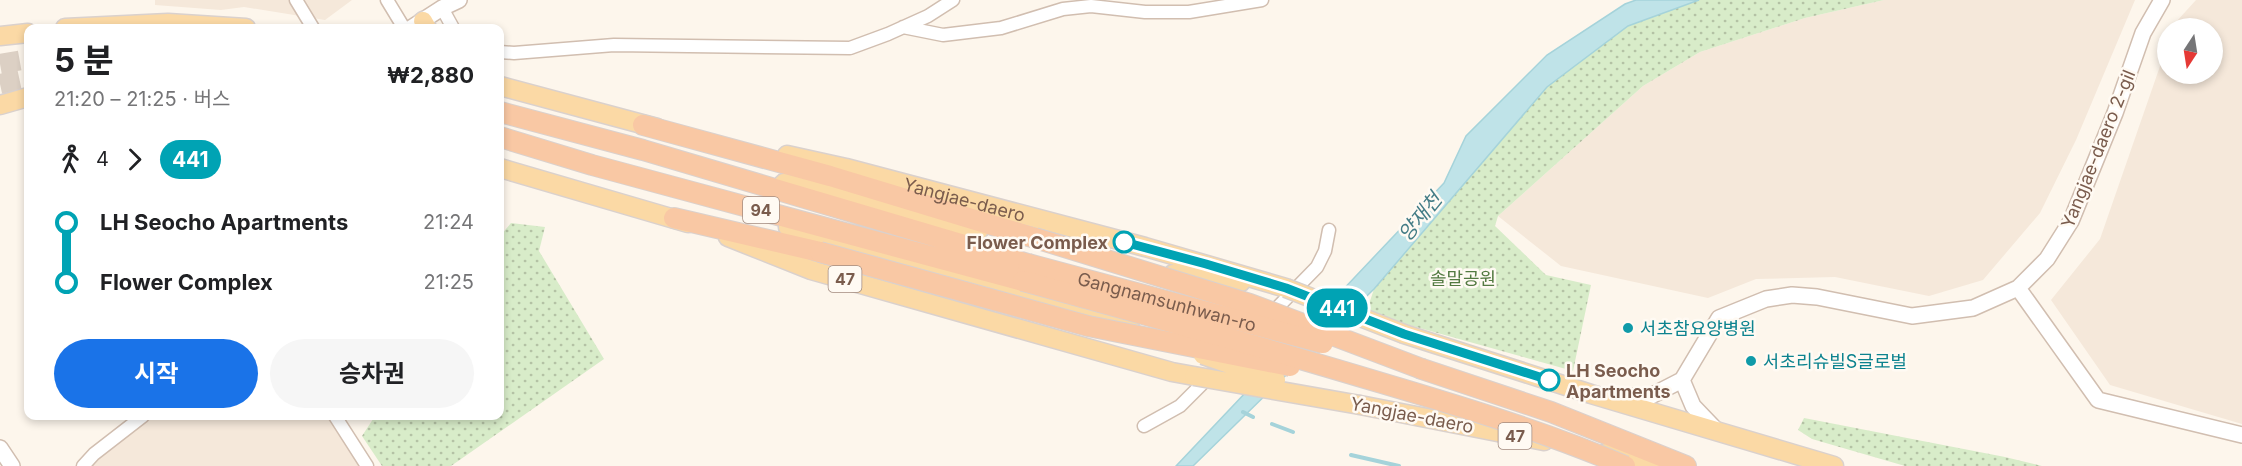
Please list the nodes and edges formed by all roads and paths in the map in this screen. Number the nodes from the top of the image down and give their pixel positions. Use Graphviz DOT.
graph roads {
  1 [pos="296,0"];
  2 [pos="387,0"];
  3 [pos="459,0"];
  4 [pos="953,0"];
  5 [pos="1262,0"];
  6 [pos="2162,0"];
  7 [pos="442,8"];
  8 [pos="147,24"];
  9 [pos="184,24"];
  10 [pos="311,24"];
  11 [pos="402,24"];
  12 [pos="422,24"];
  13 [pos="451,24"];
  14 [pos="903,27"];
  15 [pos="24,33"];
  16 [pos="0,36"];
  17 [pos="504,52"];
  18 [pos="504,87"];
  19 [pos="24,99"];
  20 [pos="0,105"];
  21 [pos="504,113"];
  22 [pos="643,125"];
  23 [pos="504,138"];
  24 [pos="644,150"];
  25 [pos="592,165"];
  26 [pos="504,169"];
  27 [pos="674,218"];
  28 [pos="1329,230"];
  29 [pos="1025,273"];
  30 [pos="1279,286"];
  31 [pos="2018,288"];
  32 [pos="1422,369"];
  33 [pos="1682,380"];
  34 [pos="1418,394"];
  35 [pos="1591,394"];
  36 [pos="1325,397"];
  37 [pos="138,420"];
  38 [pos="337,420"];
  39 [pos="1144,426"];
  40 [pos="1717,431"];
  41 [pos="2242,435"];
  42 [pos="0,448"];
  43 [pos="12,466"];
  44 [pos="83,466"];
  45 [pos="367,466"];
  46 [pos="1625,466"];
  47 [pos="1670,466"];
  48 [pos="1686,466"];
  49 [pos="1834,466"];
  1 -- 10 [label="street"];
  2 -- 11 [label="street"];
  3 -- 7 [label="street"];
  4 -- 14 [label="street"];
  5 -- 14 [label="street"];
  6 -- 31 [label="street, Yangjae-daero 2-gil"];
  7 -- 12 [label="street"];
  7 -- 13 [label="street"];
  8 -- 9 [label="main road"];
  14 -- 17 [label="street"];
  15 -- 16 [label="main road"];
  18 -- 22 [label="main road, Yangjae-daero"];
  19 -- 20 [label="main road"];
  21 -- 24 [label="highway"];
  22 -- 30 [label="main road, Yangjae-daero"];
  22 -- 32 [label="highway, bridge"];
  23 -- 25 [label="highway, 94"];
  24 -- 29 [label="highway, Gangnamsunhwan-ro"];
  24 -- 30 [label="main road"];
  25 -- 29 [label="highway, 94"];
  25 -- 36 [label="main road, bridge"];
  26 -- 27 [label="main road, Yangjae-daero / 47"];
  27 -- 34 [label="highway, bridge"];
  27 -- 36 [label="main road, Yangjae-daero / 47, bridge"];
  28 -- 39 [label="street"];
  29 -- 32 [label="highway, Gangnamsunhwan-ro / 94, bridge"];
  29 -- 34 [label="highway, Gangnamsunhwan-ro / 94, bridge"];
  30 -- 35 [label="main road, Yangjae-daero, bridge"];
  31 -- 33 [label="street, Yangjae-daero 2-gil"];
  31 -- 41 [label="street"];
  32 -- 48 [label="highway, Gangnamsunhwan-ro / 94"];
  33 -- 35 [label="street"];
  33 -- 40 [label="street"];
  34 -- 46 [label="highway, Gangnamsunhwan-ro / 94, bridge"];
  35 -- 40 [label="main road, Yangjae-daero"];
  36 -- 47 [label="main road, Yangjae-daero / 47, bridge"];
  37 -- 44 [label="street"];
  38 -- 45 [label="street"];
  40 -- 49 [label="main road, Yangjae-daero"];
  42 -- 43 [label="street"];
}
